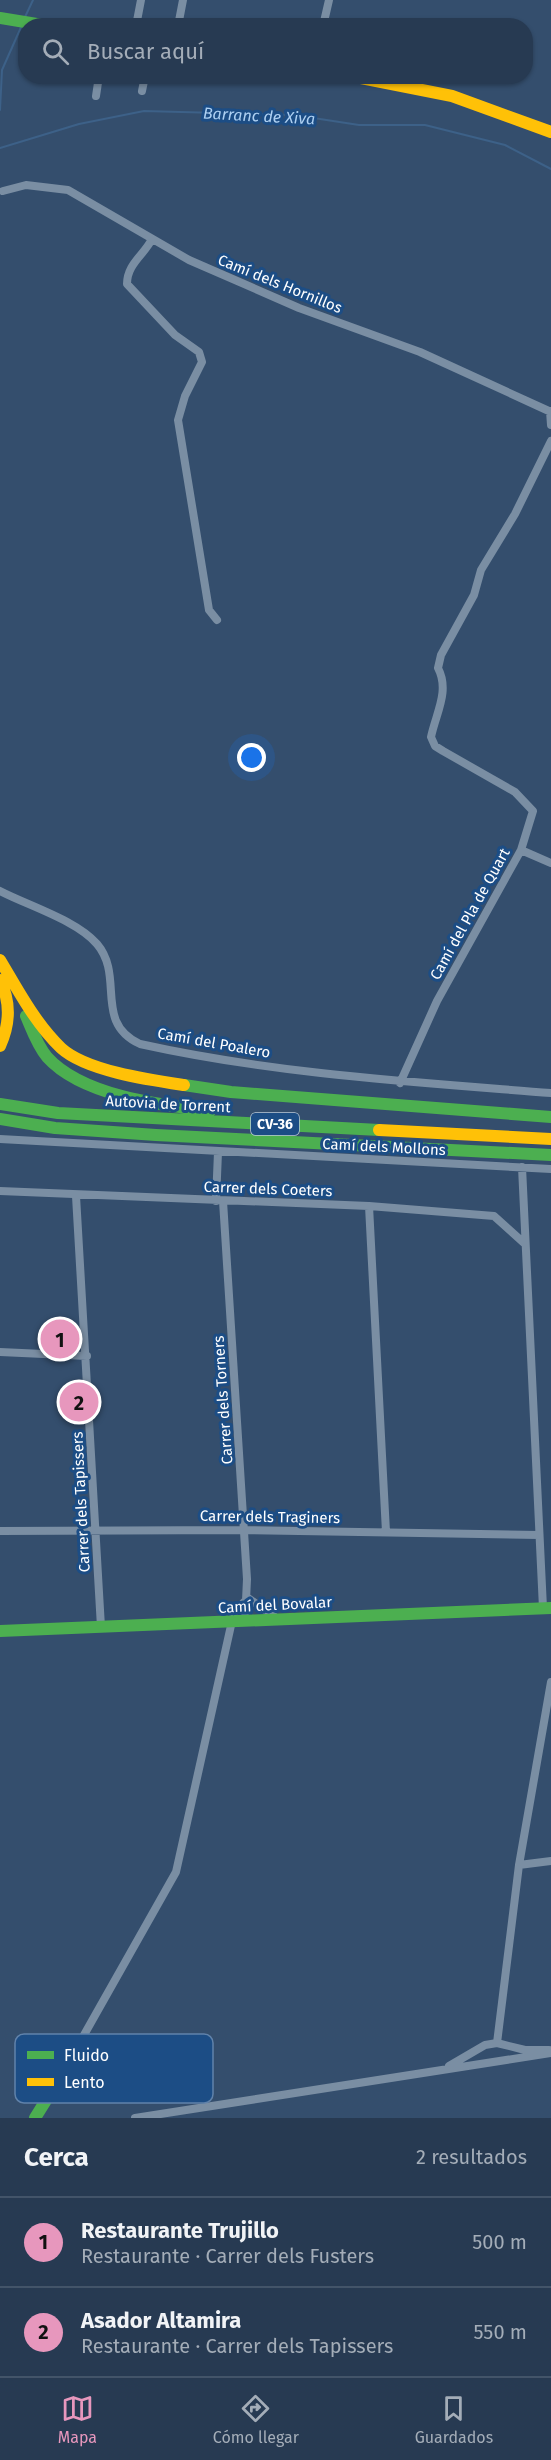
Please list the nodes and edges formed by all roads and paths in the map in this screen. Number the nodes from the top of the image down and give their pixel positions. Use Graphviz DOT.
graph roads {
  1 [pos="141,0"];
  2 [pos="183,0"];
  3 [pos="329,0"];
  4 [pos="0,18"];
  5 [pos="138,18"];
  6 [pos="180,18"];
  7 [pos="325,18"];
  8 [pos="18,21"];
  9 [pos="98,84"];
  10 [pos="143,84"];
  11 [pos="391,84"];
  12 [pos="142,91"];
  13 [pos="96,96"];
  14 [pos="551,132"];
  15 [pos="3,191"];
  16 [pos="152,239"];
  17 [pos="550,412"];
  18 [pos="551,425"];
  19 [pos="551,441"];
  20 [pos="217,620"];
  21 [pos="521,850"];
  22 [pos="551,863"];
  23 [pos="0,891"];
  24 [pos="0,961"];
  25 [pos="0,980"];
  26 [pos="0,1046"];
  27 [pos="400,1083"];
  28 [pos="551,1093"];
  29 [pos="0,1104"];
  30 [pos="551,1117"];
  31 [pos="0,1119"];
  32 [pos="0,1126"];
  33 [pos="395,1131"];
  34 [pos="156,1135"];
  35 [pos="0,1139"];
  36 [pos="551,1139"];
  37 [pos="218,1152"];
  38 [pos="551,1155"];
  39 [pos="522,1167"];
  40 [pos="551,1169"];
  41 [pos="0,1191"];
  42 [pos="76,1196"];
  43 [pos="220,1201"];
  44 [pos="369,1206"];
  45 [pos="524,1243"];
  46 [pos="0,1352"];
  47 [pos="87,1356"];
  48 [pos="96,1530"];
  49 [pos="244,1530"];
  50 [pos="0,1531"];
  51 [pos="386,1532"];
  52 [pos="539,1535"];
  53 [pos="248,1598"];
  54 [pos="547,1608"];
  55 [pos="279,1620"];
  56 [pos="239,1622"];
  57 [pos="101,1627"];
  58 [pos="0,1631"];
  59 [pos="551,1682"];
  60 [pos="551,1861"];
  61 [pos="519,1865"];
  62 [pos="85,2034"];
  63 [pos="497,2043"];
  64 [pos="551,2052"];
  65 [pos="440,2070"];
  66 [pos="44,2103"];
  67 [pos="51,2103"];
  68 [pos="35,2118"];
  69 [pos="46,2118"];
  70 [pos="135,2118"];
  1 -- 5 [label="street"];
  2 -- 6 [label="street"];
  3 -- 7 [label="street"];
  4 -- 8 [label="main road"];
  9 -- 13 [label="street"];
  10 -- 12 [label="street"];
  11 -- 14 [label="main road"];
  15 -- 16 [label="street, Camí dels Hornillos"];
  16 -- 17 [label="street, Camí dels Hornillos"];
  16 -- 20 [label="street"];
  17 -- 18 [label="street"];
  19 -- 21 [label="street, Camí del Pla de Quart"];
  21 -- 22 [label="street"];
  21 -- 27 [label="street, Camí del Pla de Quart"];
  23 -- 27 [label="street, Camí del Poalero"];
  24 -- 30 [label="main road"];
  24 -- 33 [label="main road"];
  25 -- 26 [label="main road"];
  27 -- 28 [label="street, Camí del Poalero"];
  29 -- 33 [label="main road, Autovia de Torrent / CV-36"];
  31 -- 34 [label="main road, Autovia de Torrent / CV-36"];
  32 -- 34 [label="main road"];
  33 -- 36 [label="main road, Autovia de Torrent / CV-36"];
  34 -- 38 [label="main road, Autovia de Torrent / CV-36"];
  35 -- 37 [label="street, Camí dels Mollons"];
  37 -- 39 [label="street, Camí dels Mollons"];
  37 -- 43 [label="street, Carrer dels Torners"];
  39 -- 40 [label="street, Camí dels Mollons"];
  39 -- 45 [label="street"];
  41 -- 42 [label="street, Carrer dels Coeters"];
  42 -- 43 [label="street, Carrer dels Coeters"];
  42 -- 47 [label="street, Carrer dels Tapissers"];
  43 -- 44 [label="street, Carrer dels Coeters"];
  43 -- 49 [label="street, Carrer dels Torners"];
  44 -- 45 [label="street, Carrer dels Coeters"];
  44 -- 51 [label="street"];
  45 -- 52 [label="street"];
  46 -- 47 [label="street"];
  47 -- 48 [label="street, Carrer dels Tapissers"];
  48 -- 49 [label="street, Carrer dels Traginers"];
  48 -- 50 [label="street, Carrer dels Traginers"];
  48 -- 57 [label="street, Carrer dels Tapissers"];
  49 -- 51 [label="street, Carrer dels Traginers"];
  49 -- 53 [label="street, Carrer dels Torners"];
  51 -- 52 [label="street, Carrer dels Traginers"];
  52 -- 54 [label="street"];
  53 -- 55 [label="street"];
  53 -- 56 [label="street"];
  54 -- 55 [label="main road, Camí del Bovalar"];
  55 -- 56 [label="main road, Camí del Bovalar"];
  56 -- 57 [label="main road, Camí del Bovalar"];
  56 -- 62 [label="street"];
  57 -- 58 [label="main road, Camí del Bovalar"];
  59 -- 61 [label="street"];
  60 -- 61 [label="street"];
  61 -- 63 [label="street"];
  63 -- 64 [label="street"];
  63 -- 65 [label="street"];
  64 -- 65 [label="street"];
  65 -- 70 [label="street"];
  66 -- 68 [label="main road"];
  67 -- 69 [label="main road"];
}
